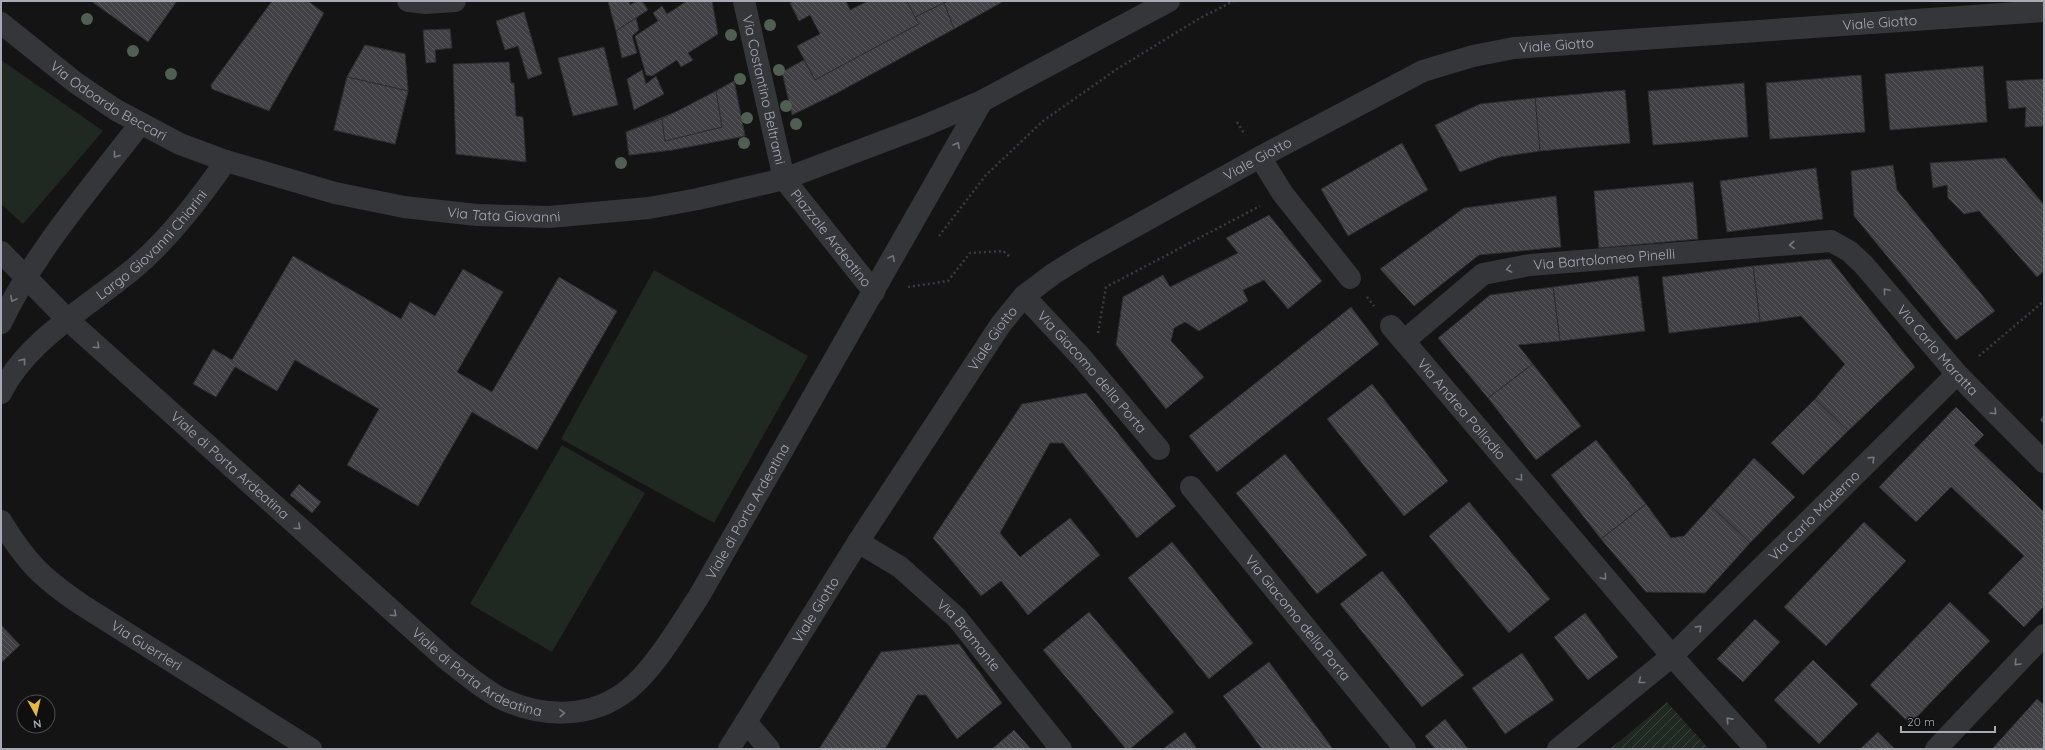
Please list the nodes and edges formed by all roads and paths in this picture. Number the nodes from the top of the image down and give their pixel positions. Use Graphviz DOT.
graph roads {
  1 [pos="408,1"];
  2 [pos="455,1"];
  3 [pos="744,1"];
  4 [pos="1169,1"];
  5 [pos="1234,1"];
  6 [pos="2044,11"];
  7 [pos="1,23"];
  8 [pos="982,101"];
  9 [pos="140,124"];
  10 [pos="1260,157"];
  11 [pos="226,161"];
  12 [pos="784,179"];
  13 [pos="1265,204"];
  14 [pos="938,238"];
  15 [pos="1831,242"];
  16 [pos="1,252"];
  17 [pos="1009,256"];
  18 [pos="26,276"];
  19 [pos="1350,278"];
  20 [pos="874,292"];
  21 [pos="1024,296"];
  22 [pos="2044,301"];
  23 [pos="68,320"];
  24 [pos="1,323"];
  25 [pos="1398,334"];
  26 [pos="1097,337"];
  27 [pos="1978,357"];
  28 [pos="1957,374"];
  29 [pos="1,393"];
  30 [pos="1158,449"];
  31 [pos="2044,462"];
  32 [pos="1191,487"];
  33 [pos="1,521"];
  34 [pos="858,542"];
  35 [pos="2044,635"];
  36 [pos="1672,656"];
  37 [pos="746,722"];
  38 [pos="311,749"];
  39 [pos="729,749"];
  40 [pos="769,749"];
  41 [pos="1061,749"];
  42 [pos="1405,749"];
  43 [pos="1558,749"];
  44 [pos="1756,749"];
  45 [pos="1936,749"];
  1 -- 2 [label="street"];
  3 -- 12 [label="street, Via Costantino Beltrami"];
  4 -- 8 [label="street, Piazzale Ardeatino"];
  5 -- 14 [label="path"];
  6 -- 10 [label="street, Viale Giotto"];
  7 -- 9 [label="street, Via Odoardo Beccari"];
  8 -- 12 [label="street, Piazzale Ardeatino"];
  20 -- 8 [label="street, Piazzale Ardeatino, one-way"];
  9 -- 11 [label="street, Via Odoardo Beccari"];
  9 -- 18 [label="street, one-way"];
  10 -- 19 [label="street"];
  10 -- 21 [label="street, Viale Giotto"];
  11 -- 12 [label="street, Via Tata Giovanni"];
  11 -- 23 [label="street, Largo Giovanni Chiarini"];
  12 -- 20 [label="street, Piazzale Ardeatino"];
  13 -- 26 [label="path"];
  15 -- 25 [label="street, Via Bartolomeo Pinelli, one-way"];
  28 -- 15 [label="street, Via Carlo Maratta, one-way"];
  16 -- 18 [label="street, Viale di Porta Ardeatina"];
  17 -- 20 [label="path"];
  18 -- 23 [label="street, Viale di Porta Ardeatina"];
  18 -- 24 [label="street, one-way"];
  19 -- 25 [label="path"];
  23 -- 20 [label="street, Viale di Porta Ardeatina, one-way"];
  21 -- 30 [label="street, Via Giacomo della Porta"];
  21 -- 34 [label="street, Viale Giotto"];
  22 -- 27 [label="path"];
  29 -- 23 [label="street, one-way"];
  25 -- 36 [label="street, Via Andrea Palladio, one-way"];
  28 -- 31 [label="street, Via Carlo Maratta, one-way"];
  36 -- 28 [label="street, Via Carlo Maderno, one-way"];
  32 -- 42 [label="street, Via Giacomo della Porta"];
  33 -- 38 [label="street, Via Guerrieri"];
  34 -- 37 [label="street, Viale Giotto"];
  34 -- 41 [label="street, Via Bramante"];
  35 -- 45 [label="street, one-way"];
  36 -- 43 [label="street, Via Carlo Maderno, one-way"];
  44 -- 36 [label="street, Via Andrea Palladio, one-way"];
  37 -- 39 [label="street, Viale Giotto"];
  37 -- 40 [label="street"];
}
